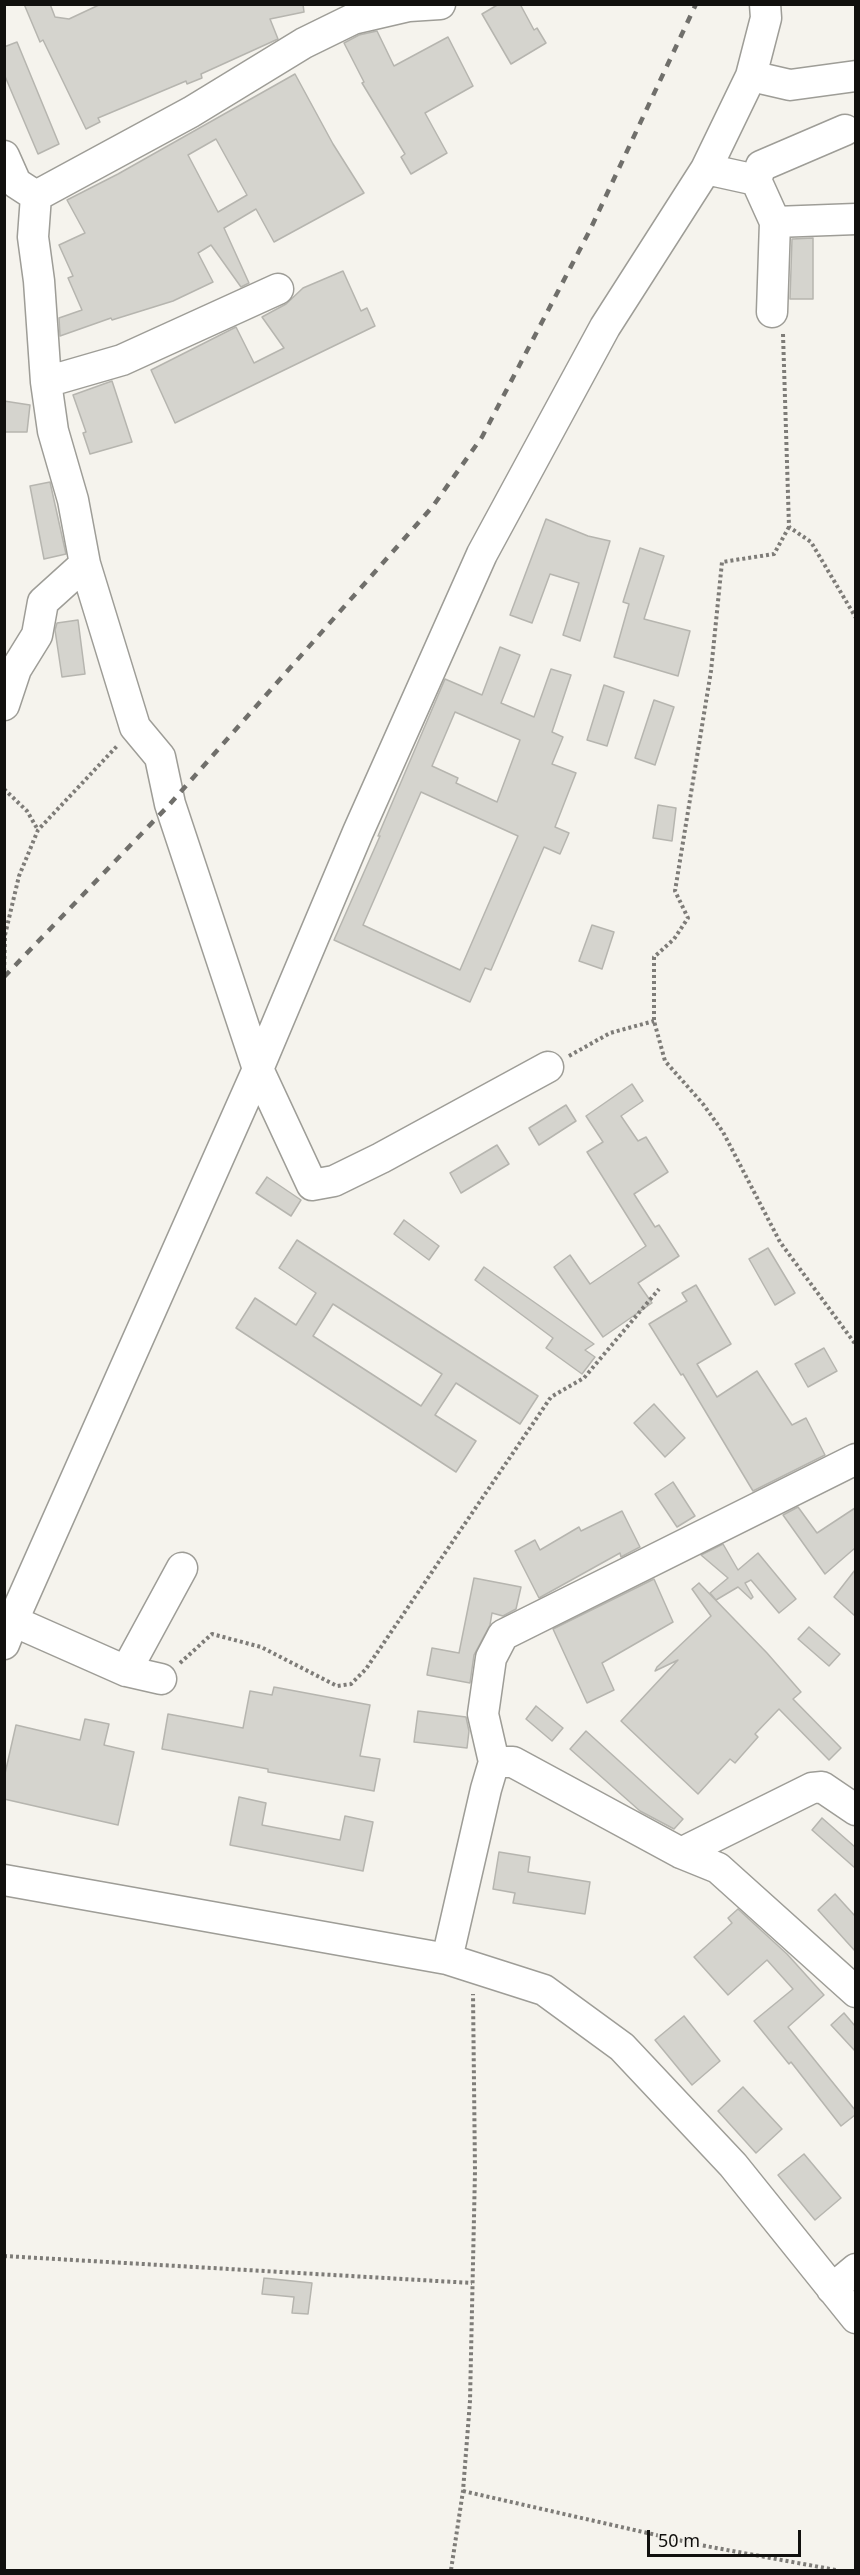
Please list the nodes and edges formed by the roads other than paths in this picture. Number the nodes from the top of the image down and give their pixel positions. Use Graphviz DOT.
graph roads {
  1 [pos="440,4"];
  2 [pos="765,4"];
  3 [pos="751,76"];
  4 [pos="855,76"];
  5 [pos="845,130"];
  6 [pos="4,156"];
  7 [pos="706,168"];
  8 [pos="756,180"];
  9 [pos="36,196"];
  10 [pos="855,219"];
  11 [pos="775,222"];
  12 [pos="278,289"];
  13 [pos="772,312"];
  14 [pos="46,382"];
  15 [pos="85,564"];
  16 [pos="4,705"];
  17 [pos="548,1067"];
  18 [pos="258,1069"];
  19 [pos="855,1459"];
  20 [pos="182,1568"];
  21 [pos="10,1620"];
  22 [pos="126,1671"];
  23 [pos="161,1679"];
  24 [pos="495,1762"];
  25 [pos="855,1810"];
  26 [pos="681,1853"];
  27 [pos="4,1880"];
  28 [pos="460,1962"];
  29 [pos="855,1992"];
  30 [pos="855,2269"];
  31 [pos="832,2289"];
  32 [pos="855,2318"];
  1 -- 9 [label="street"];
  2 -- 3 [label="street"];
  3 -- 4 [label="street"];
  3 -- 7 [label="street"];
  5 -- 8 [label="street"];
  6 -- 9 [label="street"];
  7 -- 8 [label="street"];
  7 -- 18 [label="street"];
  8 -- 11 [label="street"];
  9 -- 14 [label="street"];
  10 -- 11 [label="street"];
  11 -- 13 [label="street"];
  12 -- 14 [label="street"];
  14 -- 15 [label="street"];
  15 -- 16 [label="street"];
  15 -- 18 [label="street"];
  17 -- 18 [label="street"];
  18 -- 21 [label="street"];
  19 -- 24 [label="street"];
  20 -- 22 [label="street"];
  21 -- 22 [label="street"];
  22 -- 23 [label="street"];
  24 -- 26 [label="street"];
  24 -- 28 [label="street"];
  25 -- 26 [label="street"];
  26 -- 29 [label="street"];
  27 -- 28 [label="street"];
  28 -- 31 [label="street"];
  30 -- 31 [label="street"];
  31 -- 32 [label="street"];
}
